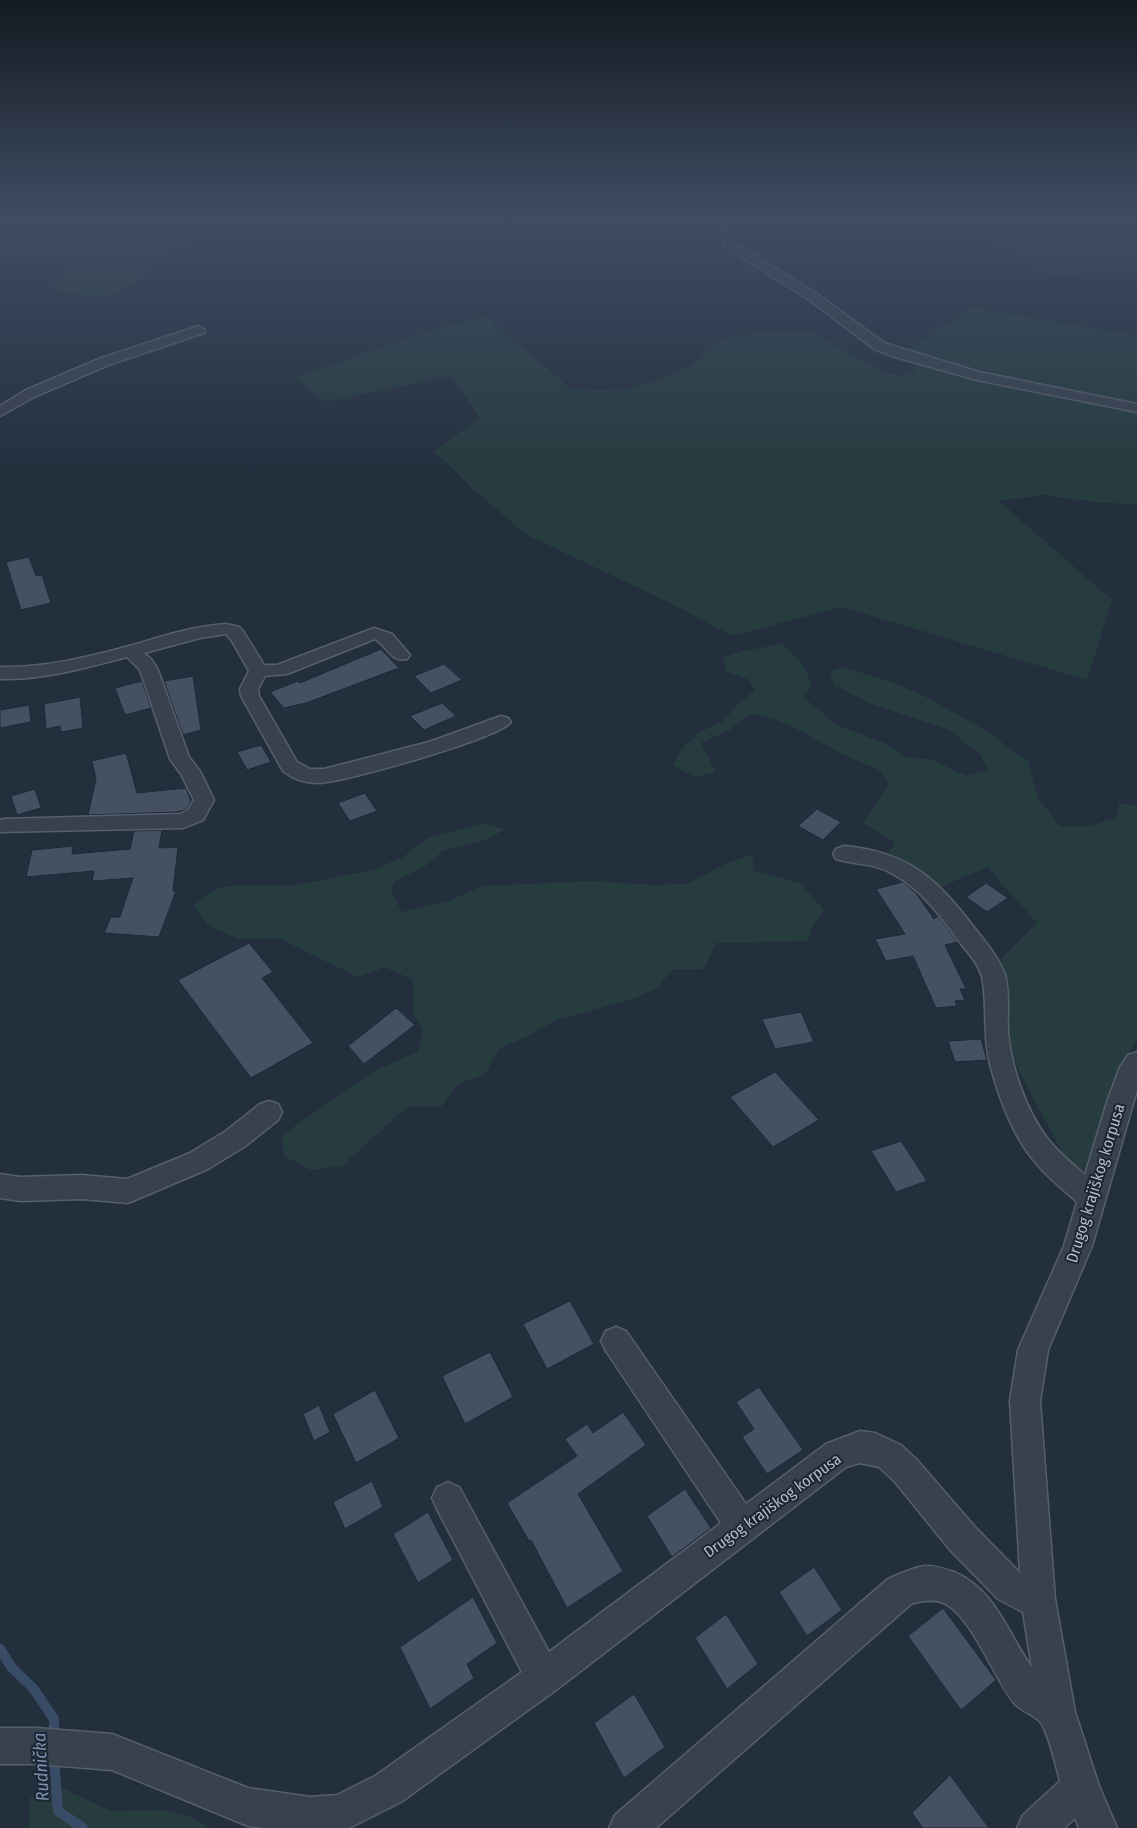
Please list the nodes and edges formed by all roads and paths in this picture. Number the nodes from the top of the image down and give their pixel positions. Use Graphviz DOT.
graph roads {
  1 [pos="822,303"];
  2 [pos="199,330"];
  3 [pos="1137,408"];
  4 [pos="0,412"];
  5 [pos="130,651"];
  6 [pos="401,655"];
  7 [pos="258,671"];
  8 [pos="0,673"];
  9 [pos="500,722"];
  10 [pos="4,826"];
  11 [pos="844,854"];
  12 [pos="1137,1062"];
  13 [pos="269,1112"];
  14 [pos="0,1186"];
  15 [pos="1093,1199"];
  16 [pos="616,1341"];
  17 [pos="448,1498"];
  18 [pos="742,1526"];
  19 [pos="1038,1599"];
  20 [pos="544,1678"];
  21 [pos="1057,1712"];
  22 [pos="0,1746"];
  23 [pos="1081,1787"];
  24 [pos="628,1828"];
  25 [pos="1036,1828"];
  26 [pos="1098,1828"];
  1 -- 3 [label="street"];
  2 -- 4 [label="street"];
  5 -- 7 [label="street"];
  5 -- 8 [label="street"];
  5 -- 10 [label="street"];
  6 -- 7 [label="street"];
  7 -- 9 [label="street"];
  11 -- 15 [label="street"];
  12 -- 15 [label="street, Drugog krajiškog korpusa"];
  13 -- 14 [label="street"];
  15 -- 19 [label="street, Drugog krajiškog korpusa"];
  16 -- 18 [label="street"];
  17 -- 20 [label="street"];
  18 -- 19 [label="street, Drugog krajiškog korpusa"];
  18 -- 20 [label="street, Drugog krajiškog korpusa"];
  19 -- 21 [label="street, Drugog krajiškog korpusa"];
  20 -- 22 [label="street, Drugog krajiškog korpusa"];
  21 -- 23 [label="street, Drugog krajiškog korpusa"];
  21 -- 24 [label="street"];
  23 -- 25 [label="street"];
  23 -- 26 [label="street, Drugog krajiškog korpusa"];
}
